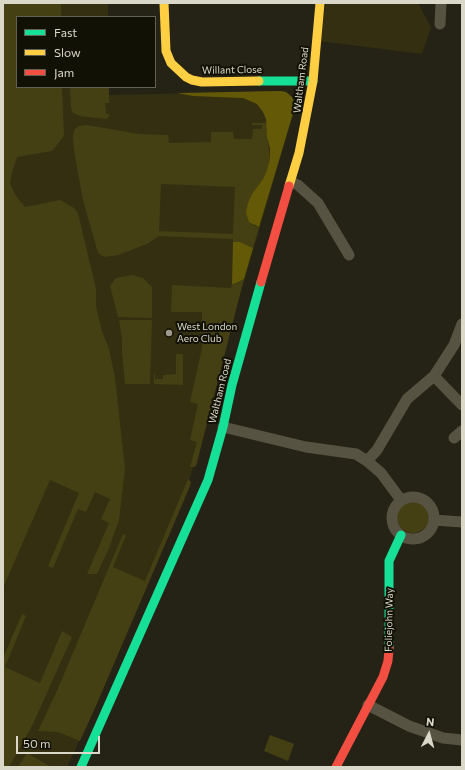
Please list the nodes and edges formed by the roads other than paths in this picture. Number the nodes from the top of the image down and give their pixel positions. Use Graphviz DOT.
graph roads {
  1 [pos="164,3"];
  2 [pos="320,3"];
  3 [pos="441,3"];
  4 [pos="440,24"];
  5 [pos="314,82"];
  6 [pos="291,182"];
  7 [pos="349,255"];
  8 [pos="462,324"];
  9 [pos="434,376"];
  10 [pos="462,405"];
  11 [pos="223,427"];
  12 [pos="367,461"];
  13 [pos="401,500"];
  14 [pos="434,520"];
  15 [pos="462,522"];
  16 [pos="402,535"];
  17 [pos="368,705"];
  18 [pos="462,740"];
  19 [pos="81,767"];
  20 [pos="336,767"];
  1 -- 5 [label="street, Willant Close"];
  2 -- 5 [label="street, Waltham Road"];
  3 -- 4 [label="street"];
  5 -- 6 [label="street, Waltham Road"];
  6 -- 7 [label="street"];
  6 -- 11 [label="street, Waltham Road"];
  8 -- 9 [label="street"];
  9 -- 10 [label="street"];
  9 -- 12 [label="street"];
  11 -- 12 [label="street"];
  11 -- 19 [label="street, Waltham Road"];
  12 -- 13 [label="street"];
  13 -- 14 [label="street"];
  13 -- 16 [label="street"];
  14 -- 15 [label="street"];
  14 -- 16 [label="street"];
  16 -- 17 [label="street, Foliejohn Way"];
  17 -- 18 [label="street"];
  17 -- 20 [label="street, Foliejohn Way"];
}
